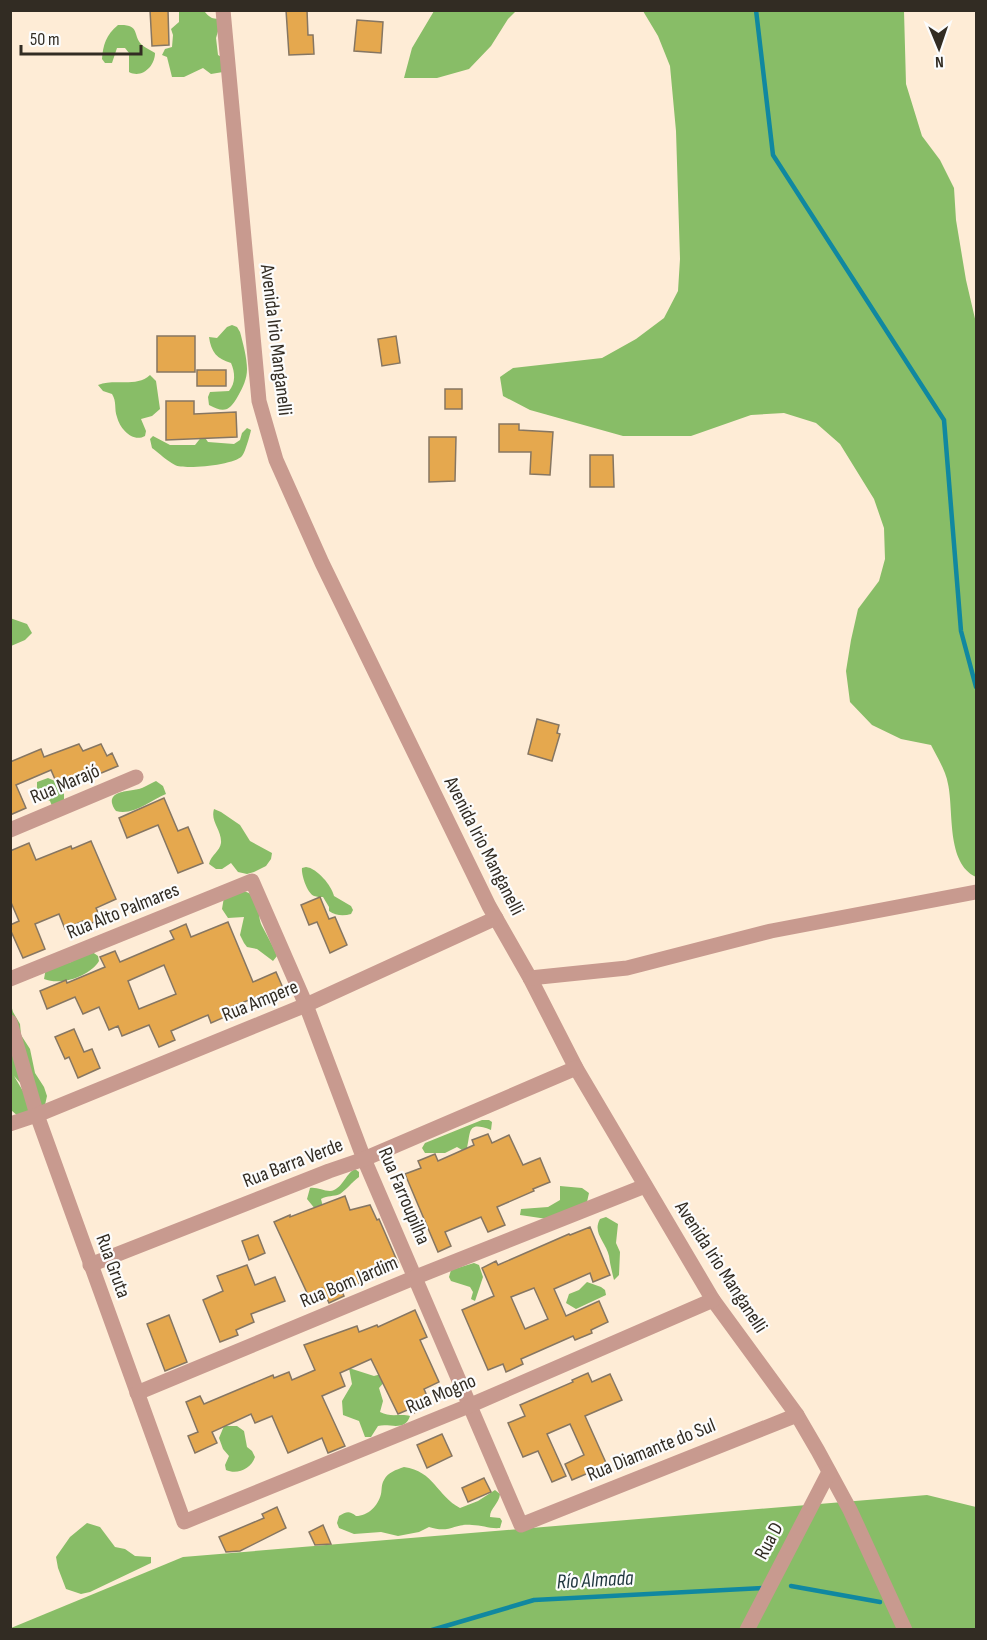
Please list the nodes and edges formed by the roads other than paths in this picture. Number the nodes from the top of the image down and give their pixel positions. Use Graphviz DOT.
graph roads {
  1 [pos="223,10"];
  2 [pos="136,777"];
  3 [pos="10,830"];
  4 [pos="252,882"];
  5 [pos="976,892"];
  6 [pos="496,918"];
  7 [pos="530,978"];
  8 [pos="10,979"];
  9 [pos="306,1005"];
  10 [pos="10,1022"];
  11 [pos="576,1068"];
  12 [pos="37,1115"];
  13 [pos="10,1124"];
  14 [pos="364,1159"];
  15 [pos="645,1186"];
  16 [pos="90,1265"];
  17 [pos="416,1277"];
  18 [pos="713,1300"];
  19 [pos="137,1393"];
  20 [pos="471,1405"];
  21 [pos="797,1415"];
  22 [pos="829,1472"];
  23 [pos="184,1522"];
  24 [pos="521,1525"];
  25 [pos="747,1629"];
  26 [pos="905,1629"];
  1 -- 6 [label="street, Avenida Irio Manganelli"];
  2 -- 3 [label="street, Rua Marajó"];
  4 -- 8 [label="street, Rua Alto Palmares"];
  4 -- 9 [label="street, Rua Farroupilha"];
  5 -- 7 [label="street"];
  6 -- 7 [label="street, Avenida Irio Manganelli"];
  6 -- 9 [label="street, Rua Ampere"];
  7 -- 11 [label="street, Avenida Irio Manganelli"];
  9 -- 12 [label="street, Rua Ampere"];
  9 -- 14 [label="street, Rua Farroupilha"];
  10 -- 12 [label="street, Rua Gruta"];
  11 -- 14 [label="street, Rua Barra Verde"];
  11 -- 15 [label="street, Avenida Irio Manganelli"];
  12 -- 13 [label="street, Rua Ampere"];
  12 -- 16 [label="street, Rua Gruta"];
  14 -- 16 [label="street, Rua Barra Verde"];
  14 -- 17 [label="street, Rua Farroupilha"];
  15 -- 17 [label="street, Rua Bom Jardim"];
  15 -- 18 [label="street, Avenida Irio Manganelli"];
  16 -- 19 [label="street, Rua Gruta"];
  17 -- 19 [label="street, Rua Bom Jardim"];
  17 -- 20 [label="street, Rua Farroupilha"];
  18 -- 20 [label="street, Rua Mogno"];
  18 -- 21 [label="street, Avenida Irio Manganelli"];
  19 -- 23 [label="street, Rua Gruta"];
  20 -- 23 [label="street, Rua Mogno"];
  20 -- 24 [label="street, Rua Farroupilha"];
  21 -- 22 [label="street, Avenida Irio Manganelli"];
  21 -- 24 [label="street, Rua Diamante do Sul"];
  22 -- 25 [label="street, Rua D"];
  22 -- 26 [label="street, Avenida Irio Manganelli"];
}
